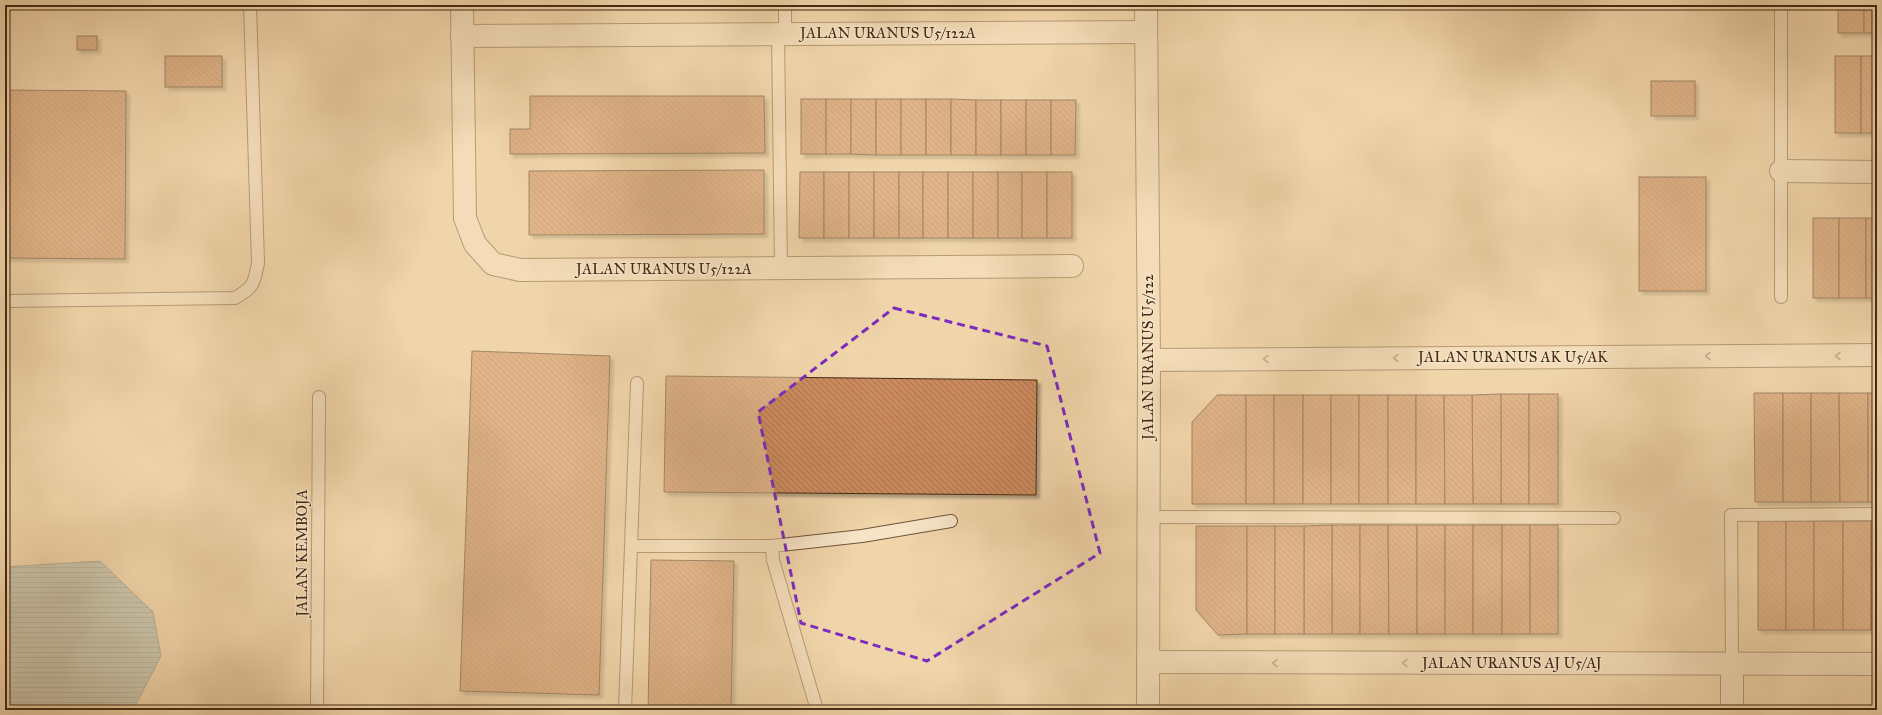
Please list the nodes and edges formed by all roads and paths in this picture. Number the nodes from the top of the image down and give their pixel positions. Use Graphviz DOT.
graph roads {
  1 [pos="250,5"];
  2 [pos="462,5"];
  3 [pos="785,5"];
  4 [pos="1146,5"];
  5 [pos="1781,5"];
  6 [pos="1146,32"];
  7 [pos="782,33"];
  8 [pos="462,36"];
  9 [pos="1781,172"];
  10 [pos="1877,172"];
  11 [pos="1072,266"];
  12 [pos="781,268"];
  13 [pos="1781,297"];
  14 [pos="5,301"];
  15 [pos="1877,356"];
  16 [pos="1149,360"];
  17 [pos="638,383"];
  18 [pos="319,397"];
  19 [pos="1877,514"];
  20 [pos="1148,517"];
  21 [pos="1614,518"];
  22 [pos="951,521"];
  23 [pos="631,546"];
  24 [pos="772,546"];
  25 [pos="1148,662"];
  26 [pos="1732,663"];
  27 [pos="1877,664"];
  28 [pos="317,710"];
  29 [pos="625,710"];
  30 [pos="817,710"];
  31 [pos="1148,710"];
  32 [pos="1732,710"];
  1 -- 14 [label="lane"];
  2 -- 8 [label="street, JALAN URANUS U5/122A"];
  3 -- 7 [label="lane"];
  4 -- 6 [label="street, JALAN URANUS U5/122"];
  5 -- 9 [label="lane"];
  6 -- 7 [label="street, JALAN URANUS U5/122A"];
  6 -- 16 [label="street, JALAN URANUS U5/122"];
  7 -- 8 [label="street, JALAN URANUS U5/122A"];
  7 -- 12 [label="lane"];
  8 -- 12 [label="street, JALAN URANUS U5/122A"];
  9 -- 10 [label="street"];
  9 -- 13 [label="lane"];
  11 -- 12 [label="street, JALAN URANUS U5/122A"];
  15 -- 16 [label="street, JALAN URANUS AK U5/AK, one-way"];
  16 -- 20 [label="street, JALAN URANUS U5/122"];
  17 -- 23 [label="lane"];
  18 -- 28 [label="lane, JALAN KEMBOJA"];
  19 -- 26 [label="lane"];
  20 -- 21 [label="lane"];
  20 -- 25 [label="street, JALAN URANUS U5/122"];
  22 -- 24 [label="lane"];
  23 -- 24 [label="lane"];
  23 -- 29 [label="lane"];
  24 -- 30 [label="lane"];
  26 -- 25 [label="street, JALAN URANUS AJ U5/AJ, one-way"];
  25 -- 31 [label="street, JALAN URANUS U5/122"];
  26 -- 27 [label="street, JALAN URANUS AJ U5/AJ"];
  26 -- 32 [label="street"];
}
